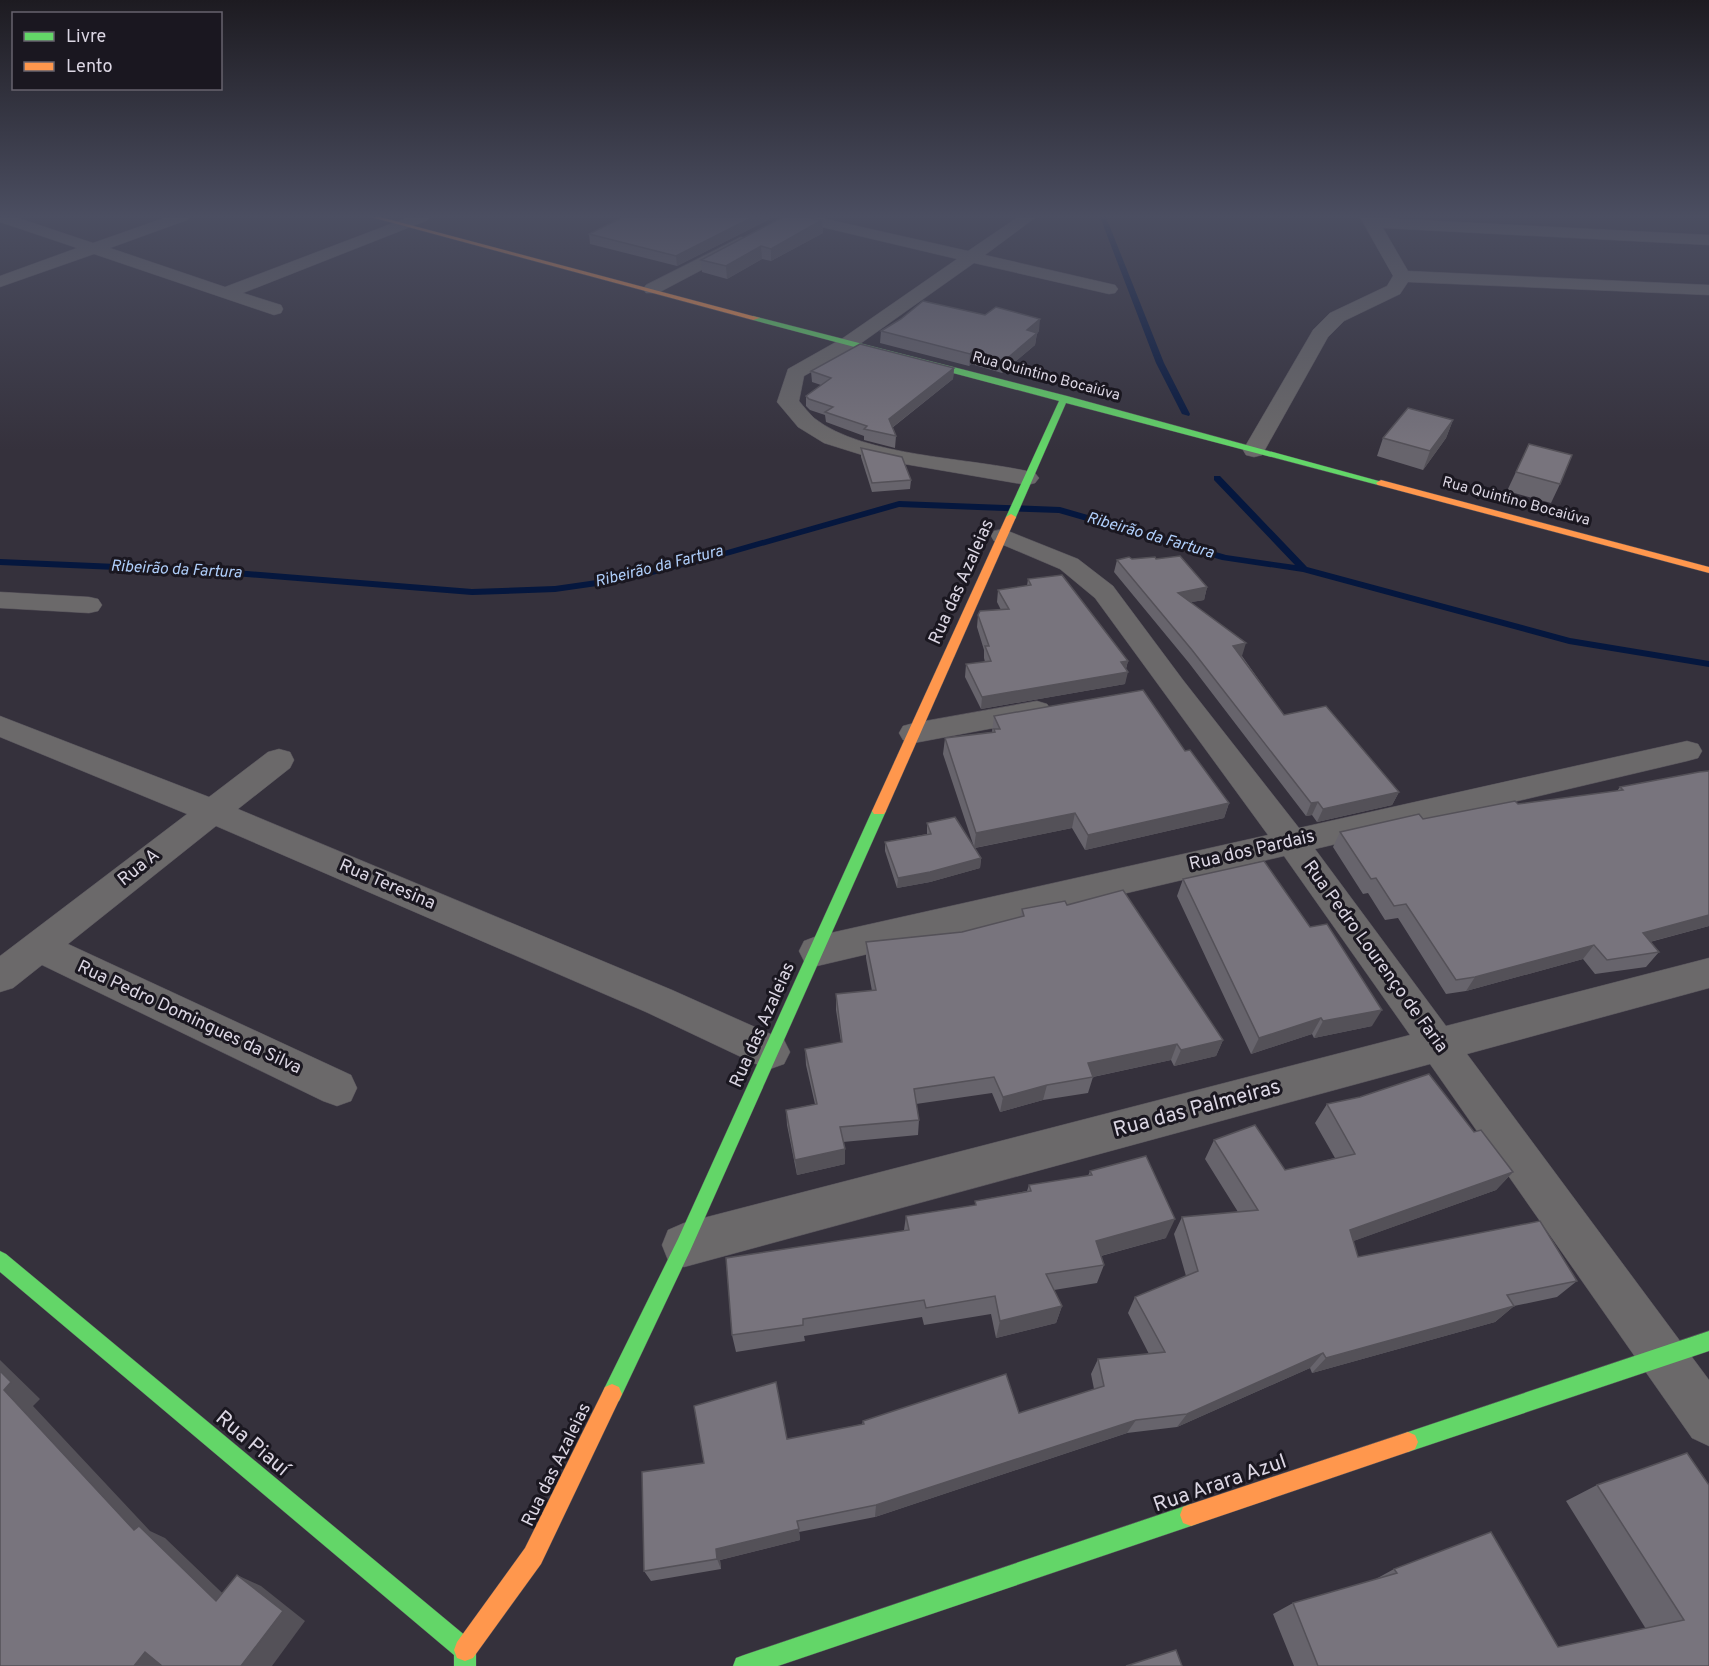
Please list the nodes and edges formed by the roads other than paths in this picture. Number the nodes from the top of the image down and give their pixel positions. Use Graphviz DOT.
graph roads {
  1 [pos="235,295"];
  2 [pos="673,295"];
  3 [pos="918,295"];
  4 [pos="1384,295"];
  5 [pos="273,309"];
  6 [pos="850,342"];
  7 [pos="1064,398"];
  8 [pos="1254,450"];
  9 [pos="1024,487"];
  10 [pos="1006,530"];
  11 [pos="1709,570"];
  12 [pos="0,600"];
  13 [pos="89,605"];
  14 [pos="1173,687"];
  15 [pos="1138,693"];
  16 [pos="1067,706"];
  17 [pos="0,726"];
  18 [pos="914,733"];
  19 [pos="1687,751"];
  20 [pos="279,760"];
  21 [pos="212,811"];
  22 [pos="1292,842"];
  23 [pos="40,947"];
  24 [pos="817,951"];
  25 [pos="1709,973"];
  26 [pos="0,977"];
  27 [pos="1439,1046"];
  28 [pos="770,1052"];
  29 [pos="337,1088"];
  30 [pos="684,1245"];
  31 [pos="0,1260"];
  32 [pos="1709,1341"];
  33 [pos="1662,1358"];
  34 [pos="1709,1420"];
  35 [pos="465,1650"];
  36 [pos="465,1666"];
  37 [pos="744,1666"];
  1 -- 5 [label="street"];
  2 -- 6 [label="street, Rua Quintino Bocaiúva"];
  3 -- 6 [label="street"];
  4 -- 8 [label="street"];
  6 -- 7 [label="street, Rua Quintino Bocaiúva"];
  6 -- 9 [label="street"];
  7 -- 8 [label="street, Rua Quintino Bocaiúva"];
  7 -- 9 [label="street, Rua das Azaleias"];
  8 -- 11 [label="street, Rua Quintino Bocaiúva"];
  9 -- 10 [label="street, Rua das Azaleias"];
  10 -- 14 [label="street, Rua Pedro Lourenço de Faria"];
  10 -- 18 [label="street, Rua das Azaleias"];
  12 -- 13 [label="street"];
  14 -- 15 [label="street"];
  14 -- 22 [label="street, Rua Pedro Lourenço de Faria"];
  16 -- 18 [label="street"];
  17 -- 21 [label="street, Rua Teresina"];
  18 -- 24 [label="street, Rua das Azaleias"];
  19 -- 22 [label="street, Rua dos Pardais"];
  20 -- 21 [label="street, Rua A"];
  21 -- 23 [label="street, Rua A"];
  21 -- 28 [label="street, Rua Teresina"];
  22 -- 24 [label="street, Rua dos Pardais"];
  22 -- 27 [label="street, Rua Pedro Lourenço de Faria"];
  23 -- 26 [label="street, Rua A"];
  23 -- 29 [label="street, Rua Pedro Domingues da Silva"];
  24 -- 28 [label="street, Rua das Azaleias"];
  25 -- 27 [label="street, Rua das Palmeiras"];
  27 -- 30 [label="street, Rua das Palmeiras"];
  27 -- 33 [label="street, Rua Pedro Lourenço de Faria"];
  28 -- 30 [label="street, Rua das Azaleias"];
  30 -- 35 [label="street, Rua das Azaleias"];
  31 -- 35 [label="street, Rua Piauí"];
  32 -- 33 [label="street, Rua Arara Azul"];
  33 -- 34 [label="street, Rua Pedro Lourenço de Faria"];
  33 -- 37 [label="street, Rua Arara Azul"];
  35 -- 36 [label="street"];
}
